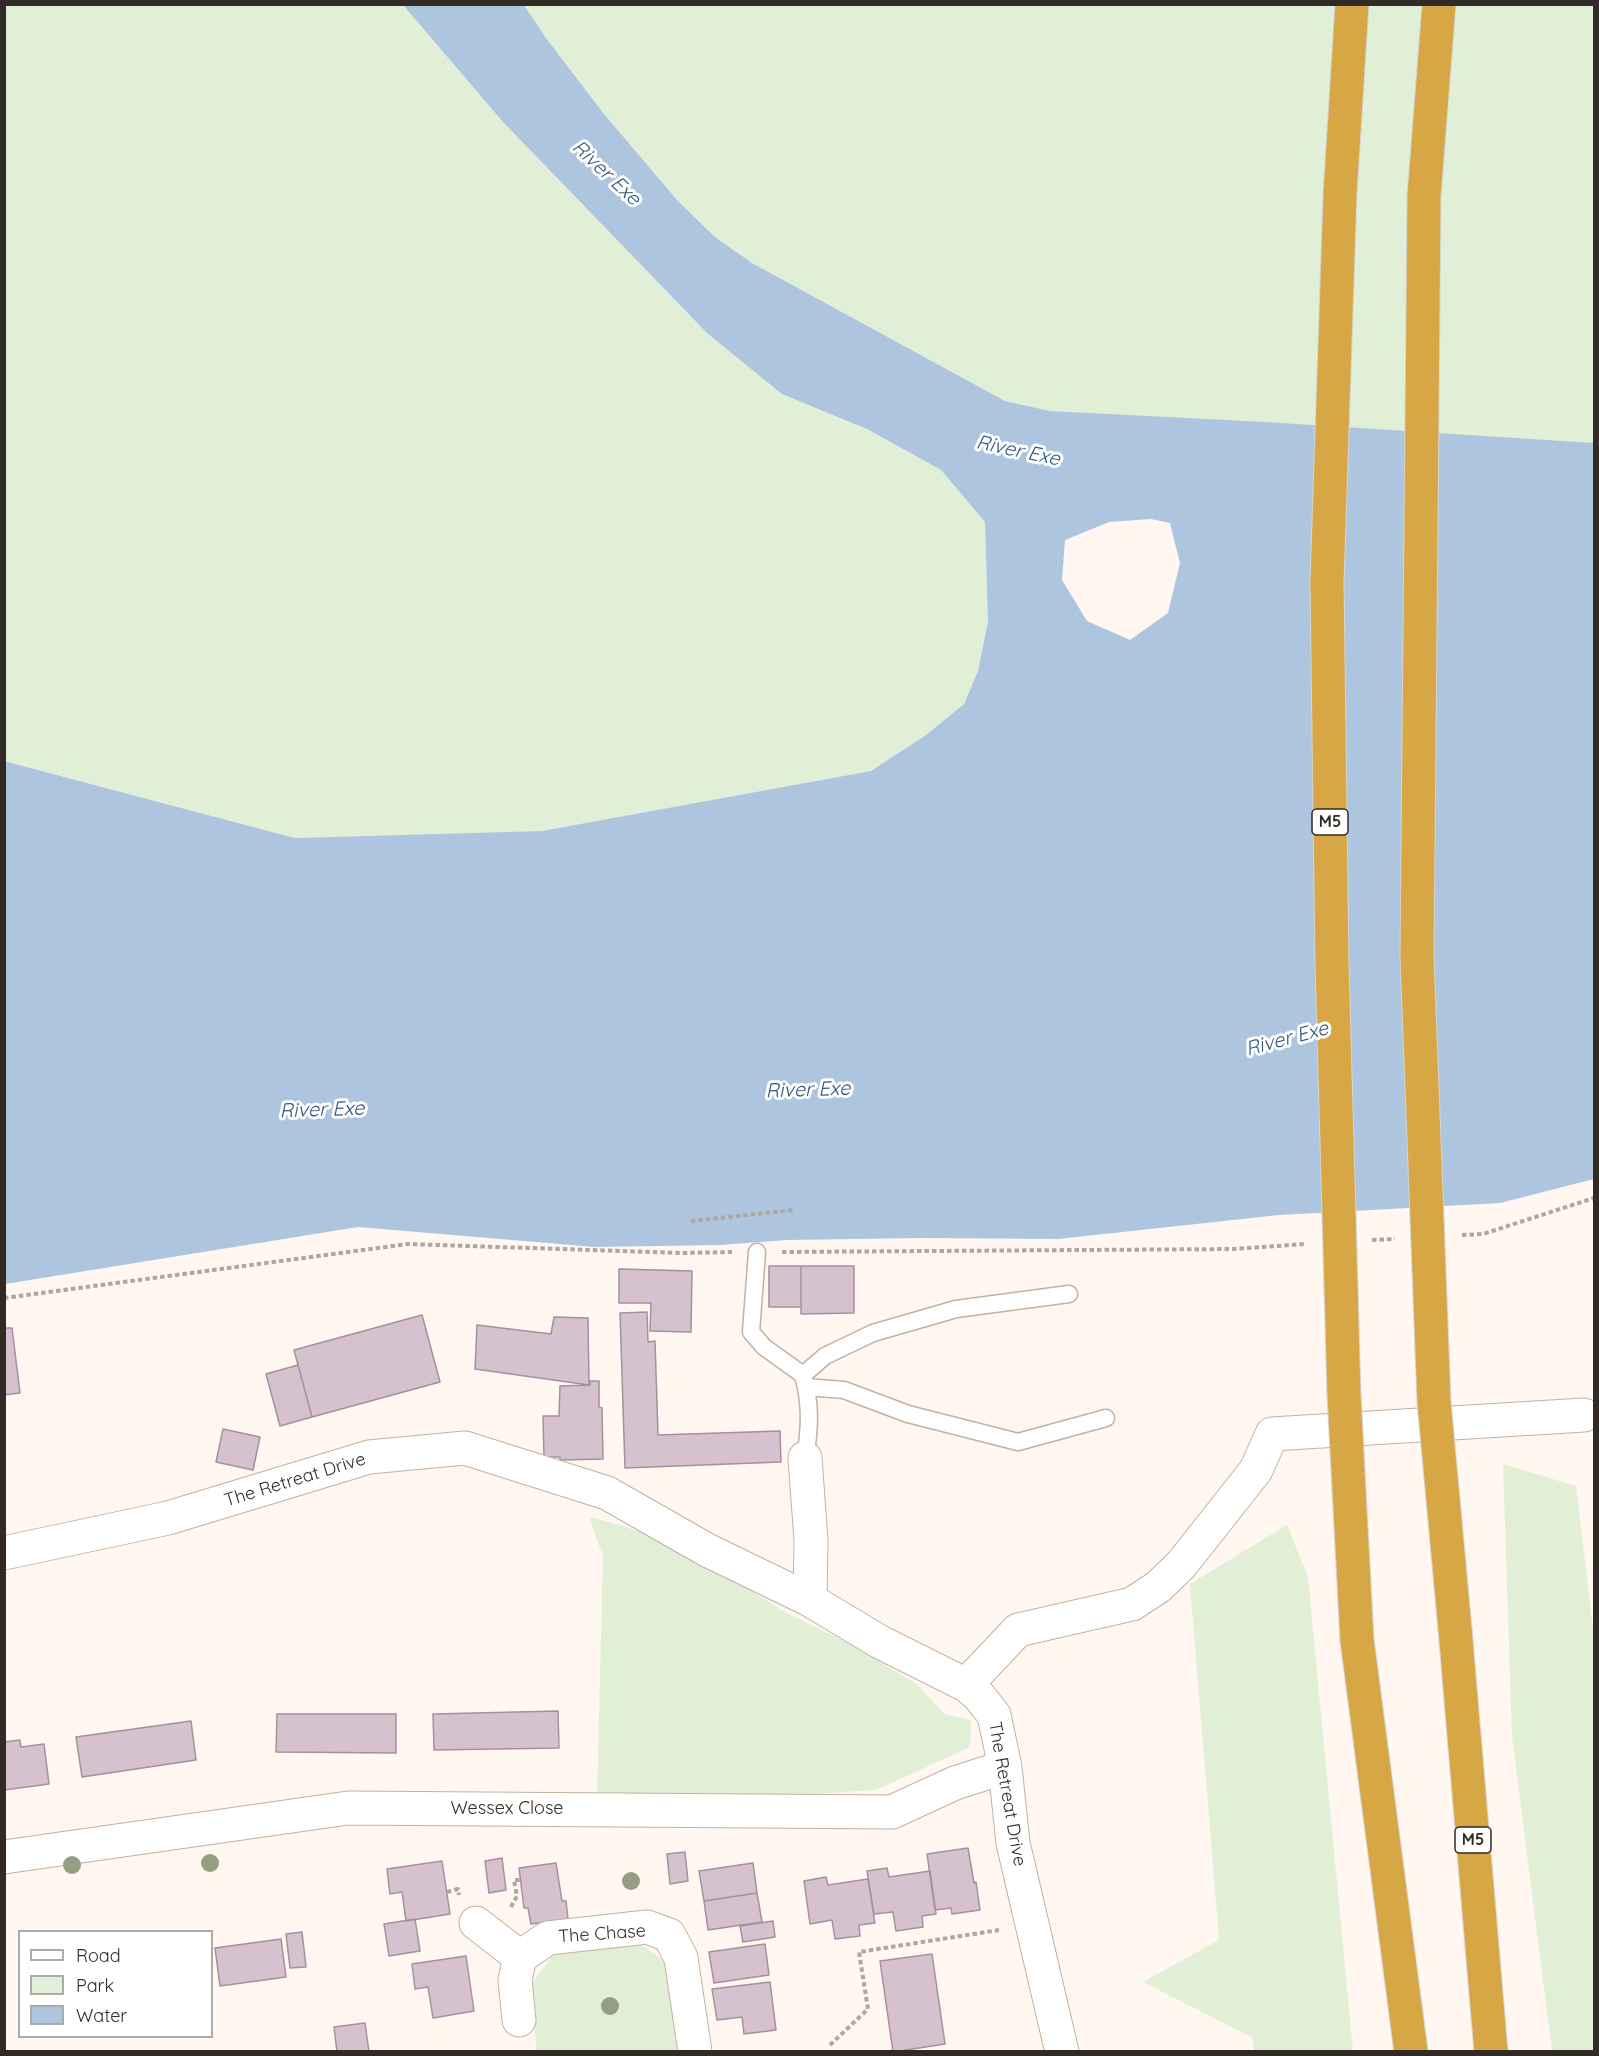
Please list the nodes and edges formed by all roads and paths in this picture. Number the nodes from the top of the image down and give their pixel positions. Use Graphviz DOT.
graph roads {
  1 [pos="1352,4"];
  2 [pos="1439,4"];
  3 [pos="1594,1198"];
  4 [pos="793,1210"];
  5 [pos="691,1221"];
  6 [pos="1483,1234"];
  7 [pos="757,1252"];
  8 [pos="1069,1294"];
  9 [pos="805,1381"];
  10 [pos="1584,1415"];
  11 [pos="1106,1418"];
  12 [pos="805,1458"];
  13 [pos="4,1552"];
  14 [pos="810,1600"];
  15 [pos="966,1685"];
  16 [pos="1005,1767"];
  17 [pos="4,1857"];
  18 [pos="520,1880"];
  19 [pos="509,1911"];
  20 [pos="476,1923"];
  21 [pos="1033,1924"];
  22 [pos="520,1958"];
  23 [pos="519,2020"];
  24 [pos="830,2045"];
  25 [pos="695,2052"];
  26 [pos="1062,2052"];
  27 [pos="1411,2052"];
  28 [pos="1491,2052"];
  1 -- 27 [label="highway, M5, bridge"];
  2 -- 28 [label="highway, M5, bridge"];
  3 -- 6 [label="path"];
  4 -- 5 [label="path"];
  7 -- 9 [label="lane"];
  8 -- 9 [label="lane"];
  9 -- 11 [label="lane"];
  9 -- 12 [label="lane"];
  10 -- 15 [label="street"];
  12 -- 14 [label="street"];
  13 -- 14 [label="street, The Retreat Drive"];
  14 -- 15 [label="street, The Retreat Drive"];
  15 -- 16 [label="street, The Retreat Drive"];
  16 -- 17 [label="street, Wessex Close"];
  16 -- 21 [label="street, The Retreat Drive"];
  18 -- 19 [label="path"];
  20 -- 22 [label="street"];
  21 -- 24 [label="path"];
  21 -- 26 [label="street, The Retreat Drive"];
  22 -- 23 [label="street"];
  22 -- 25 [label="street, The Chase"];
}
